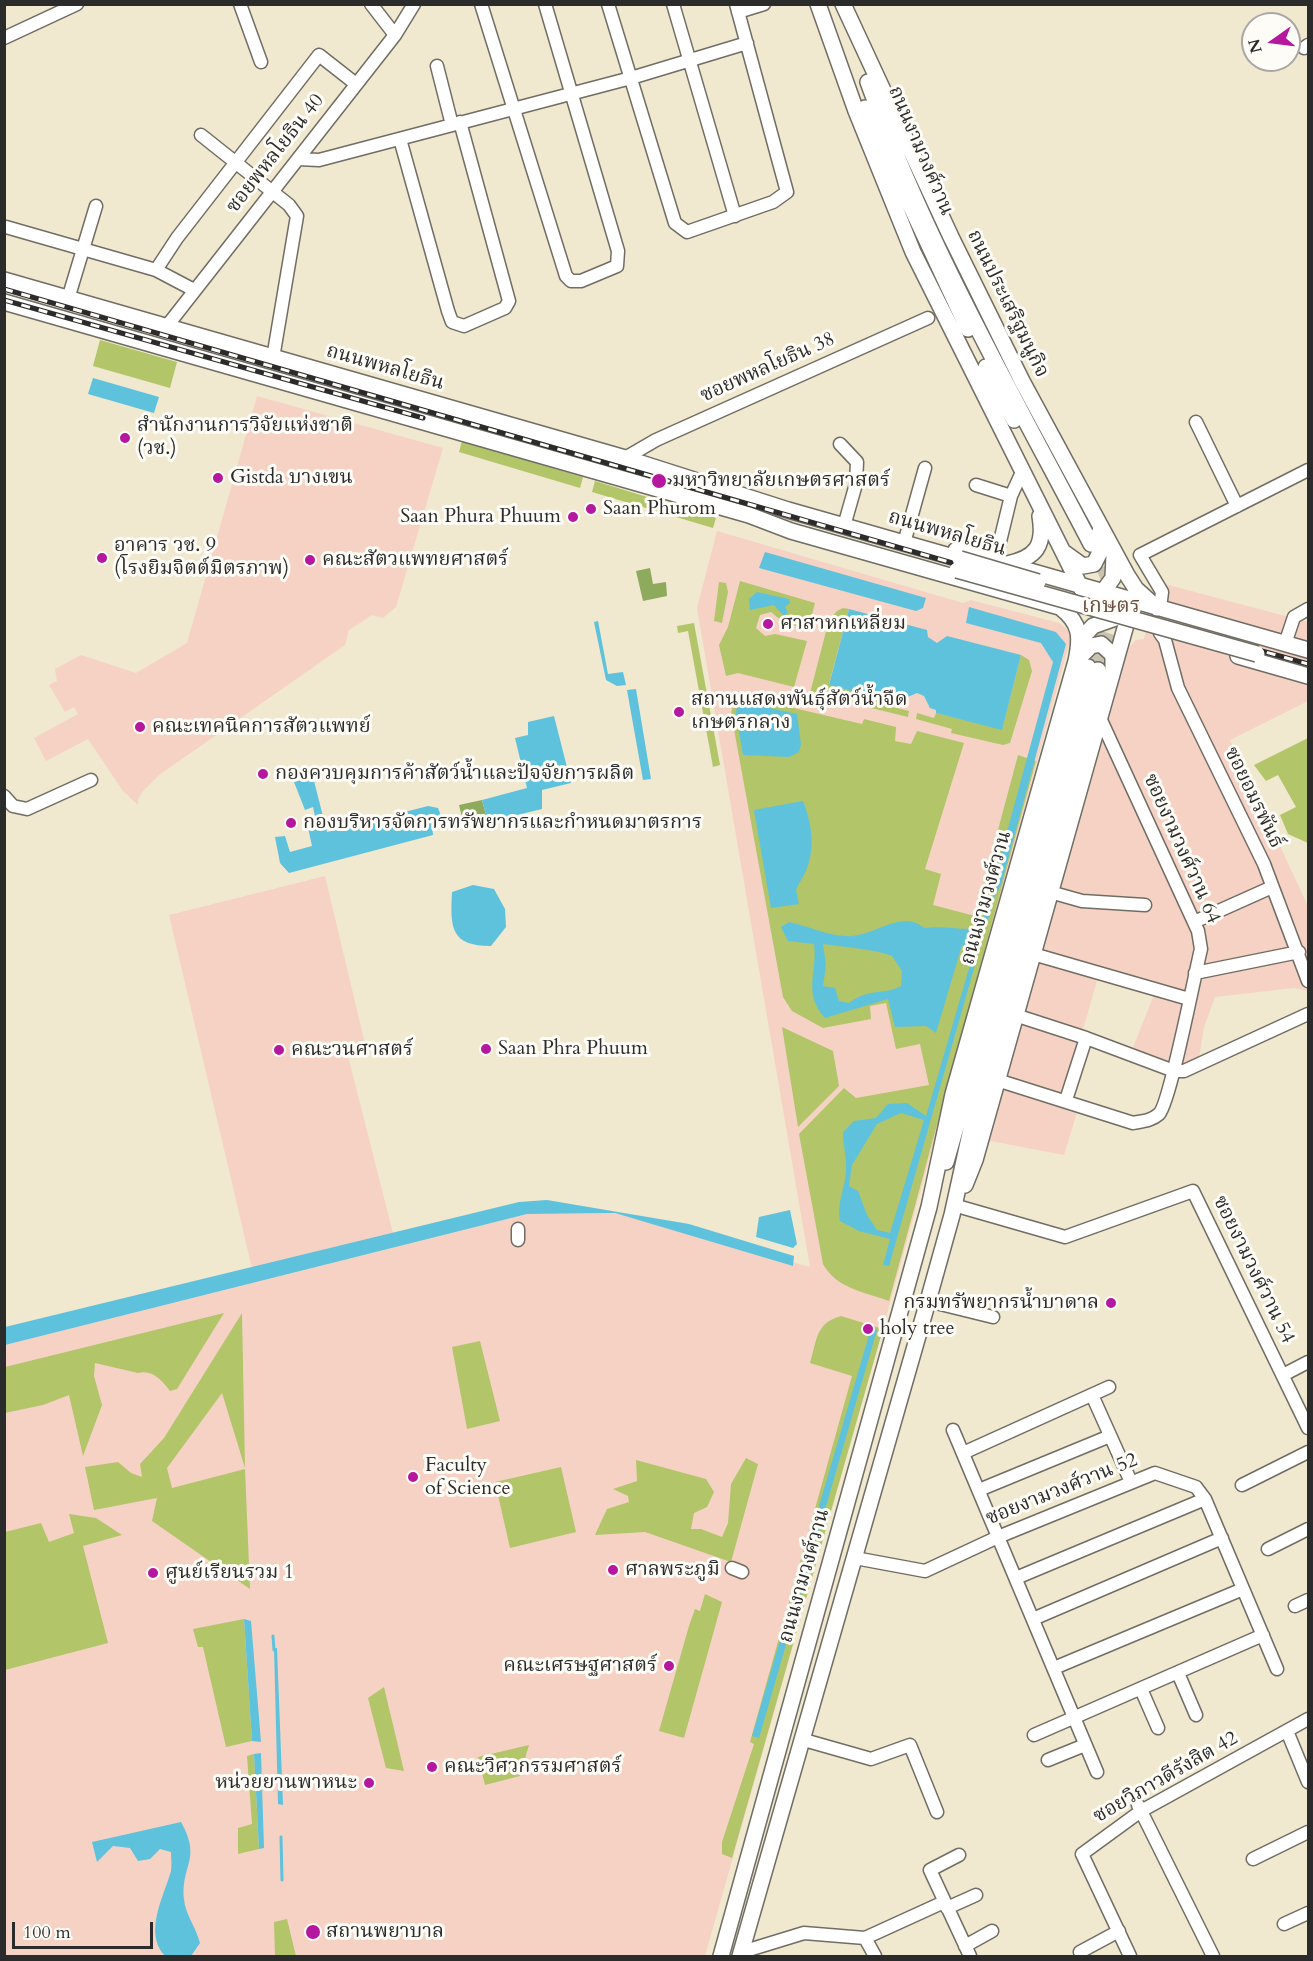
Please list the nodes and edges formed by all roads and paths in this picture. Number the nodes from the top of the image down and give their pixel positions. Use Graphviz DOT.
graph roads {
  1 [pos="77,4"];
  2 [pos="240,4"];
  3 [pos="370,4"];
  4 [pos="414,4"];
  5 [pos="481,4"];
  6 [pos="545,4"];
  7 [pos="608,4"];
  8 [pos="674,4"];
  9 [pos="764,4"];
  10 [pos="818,4"];
  11 [pos="843,4"];
  12 [pos="737,8"];
  13 [pos="851,27"];
  14 [pos="395,35"];
  15 [pos="4,38"];
  16 [pos="830,39"];
  17 [pos="747,43"];
  18 [pos="691,58"];
  19 [pos="261,62"];
  20 [pos="437,66"];
  21 [pos="631,78"];
  22 [pos="356,84"];
  23 [pos="573,94"];
  24 [pos="512,110"];
  25 [pos="456,123"];
  26 [pos="201,135"];
  27 [pos="400,139"];
  28 [pos="298,159"];
  29 [pos="236,162"];
  30 [pos="272,191"];
  31 [pos="96,206"];
  32 [pos="735,216"];
  33 [pos="6,227"];
  34 [pos="85,248"];
  35 [pos="156,270"];
  36 [pos="4,280"];
  37 [pos="194,290"];
  38 [pos="68,298"];
  39 [pos="4,302"];
  40 [pos="928,318"];
  41 [pos="167,326"];
  42 [pos="273,358"];
  43 [pos="1196,422"];
  44 [pos="840,444"];
  45 [pos="625,458"];
  46 [pos="925,468"];
  47 [pos="1308,470"];
  48 [pos="1022,472"];
  49 [pos="976,485"];
  50 [pos="1011,496"];
  51 [pos="753,497"];
  52 [pos="1038,504"];
  53 [pos="1237,506"];
  54 [pos="749,515"];
  55 [pos="846,519"];
  56 [pos="1098,523"];
  57 [pos="906,536"];
  58 [pos="1113,548"];
  59 [pos="1062,552"];
  60 [pos="999,563"];
  61 [pos="958,564"];
  62 [pos="1122,565"];
  63 [pos="1079,585"];
  64 [pos="998,590"];
  65 [pos="1100,596"];
  66 [pos="1158,608"];
  67 [pos="1066,609"];
  68 [pos="1308,609"];
  69 [pos="1124,614"];
  70 [pos="1198,618"];
  71 [pos="1160,633"];
  72 [pos="1081,639"];
  73 [pos="1191,643"];
  74 [pos="1285,644"];
  75 [pos="1258,649"];
  76 [pos="1308,650"];
  77 [pos="1308,657"];
  78 [pos="1094,667"];
  79 [pos="1308,669"];
  80 [pos="1308,676"];
  81 [pos="1100,718"];
  82 [pos="91,780"];
  83 [pos="4,796"];
  84 [pos="1270,888"];
  85 [pos="1050,892"];
  86 [pos="1145,905"];
  87 [pos="1194,922"];
  88 [pos="1299,952"];
  89 [pos="1033,954"];
  90 [pos="1195,973"];
  91 [pos="1308,981"];
  92 [pos="1189,999"];
  93 [pos="1308,1014"];
  94 [pos="1015,1015"];
  95 [pos="1086,1038"];
  96 [pos="1173,1071"];
  97 [pos="997,1080"];
  98 [pos="1066,1100"];
  99 [pos="954,1211"];
  100 [pos="928,1301"];
  101 [pos="993,1317"];
  102 [pos="1308,1362"];
  103 [pos="1283,1375"];
  104 [pos="1109,1388"];
  105 [pos="1092,1395"];
  106 [pos="1308,1428"];
  107 [pos="953,1430"];
  108 [pos="1110,1436"];
  109 [pos="1308,1452"];
  110 [pos="963,1453"];
  111 [pos="1131,1482"];
  112 [pos="1242,1485"];
  113 [pos="979,1490"];
  114 [pos="1204,1499"];
  115 [pos="1308,1529"];
  116 [pos="998,1537"];
  117 [pos="1222,1538"];
  118 [pos="1268,1549"];
  119 [pos="855,1558"];
  120 [pos="1016,1578"];
  121 [pos="1244,1589"];
  122 [pos="1308,1600"];
  123 [pos="1295,1606"];
  124 [pos="1033,1619"];
  125 [pos="1263,1635"];
  126 [pos="1054,1668"];
  127 [pos="1277,1669"];
  128 [pos="1178,1673"];
  129 [pos="1141,1689"];
  130 [pos="1196,1715"];
  131 [pos="1074,1718"];
  132 [pos="1308,1719"];
  133 [pos="1158,1728"];
  134 [pos="1287,1731"];
  135 [pos="1035,1735"];
  136 [pos="804,1740"];
  137 [pos="1085,1745"];
  138 [pos="1048,1760"];
  139 [pos="1096,1772"];
  140 [pos="1308,1782"];
  141 [pos="1139,1808"];
  142 [pos="938,1812"];
  143 [pos="1308,1832"];
  144 [pos="959,1855"];
  145 [pos="1253,1859"];
  146 [pos="976,1894"];
  147 [pos="945,1905"];
  148 [pos="1308,1913"];
  149 [pos="1284,1924"];
  150 [pos="992,1931"];
  151 [pos="1119,1931"];
  152 [pos="866,1938"];
  153 [pos="968,1951"];
  154 [pos="1080,1952"];
  155 [pos="741,1954"];
  156 [pos="721,1956"];
  157 [pos="875,1956"];
  158 [pos="1130,1956"];
  159 [pos="1213,1956"];
  1 -- 15 [label="street"];
  2 -- 19 [label="street"];
  3 -- 14 [label="street"];
  4 -- 14 [label="street, ซอยพหลโยธิน 40"];
  5 -- 24 [label="street"];
  6 -- 23 [label="street"];
  7 -- 21 [label="street"];
  8 -- 18 [label="street"];
  9 -- 12 [label="street"];
  10 -- 16 [label="main road"];
  11 -- 13 [label="main road, ถนนประเสริฐมนูกิจ"];
  12 -- 17 [label="street"];
  13 -- 16 [label="main road, ถนนงามวงศ์วาน"];
  13 -- 56 [label="main road, ถนนประเสริฐมนูกิจ"];
  14 -- 22 [label="street, ซอยพหลโยธิน 40"];
  16 -- 48 [label="main road"];
  17 -- 18 [label="street"];
  17 -- 32 [label="street"];
  18 -- 21 [label="street"];
  18 -- 32 [label="street"];
  20 -- 25 [label="street"];
  21 -- 23 [label="street"];
  21 -- 32 [label="street"];
  22 -- 28 [label="street, ซอยพหลโยธิน 40"];
  22 -- 29 [label="street"];
  23 -- 24 [label="street"];
  23 -- 24 [label="street"];
  24 -- 25 [label="street"];
  25 -- 27 [label="street"];
  25 -- 27 [label="street"];
  26 -- 29 [label="street"];
  27 -- 28 [label="street"];
  28 -- 30 [label="street, ซอยพหลโยธิน 40"];
  29 -- 30 [label="street"];
  29 -- 35 [label="street"];
  30 -- 37 [label="street, ซอยพหลโยธิน 40"];
  30 -- 42 [label="street"];
  31 -- 34 [label="street"];
  33 -- 34 [label="street"];
  34 -- 35 [label="street"];
  34 -- 38 [label="street"];
  35 -- 37 [label="street"];
  36 -- 38 [label="main road, ถนนพหลโยธิน"];
  37 -- 41 [label="street, ซอยพหลโยธิน 40"];
  38 -- 41 [label="main road, ถนนพหลโยธิน"];
  39 -- 54 [label="main road, ถนนพหลโยธิน"];
  40 -- 45 [label="street, ซอยพหลโยธิน 38"];
  41 -- 42 [label="main road, ถนนพหลโยธิน"];
  42 -- 45 [label="main road, ถนนพหลโยธิน"];
  43 -- 53 [label="street"];
  44 -- 55 [label="street"];
  45 -- 51 [label="main road, ถนนพหลโยธิน"];
  46 -- 57 [label="street"];
  47 -- 53 [label="street"];
  48 -- 50 [label="street"];
  48 -- 52 [label="main road"];
  49 -- 50 [label="street"];
  50 -- 60 [label="street"];
  51 -- 55 [label="main road, ถนนพหลโยธิน"];
  51 -- 61 [label="main road, ถนนพหลโยธิน"];
  52 -- 59 [label="main road"];
  52 -- 60 [label="main road"];
  53 -- 66 [label="street"];
  54 -- 61 [label="main road, ถนนพหลโยธิน"];
  54 -- 64 [label="main road, ถนนพหลโยธิน"];
  55 -- 57 [label="main road, ถนนพหลโยธิน"];
  56 -- 58 [label="main road, ถนนประเสริฐมนูกิจ"];
  56 -- 59 [label="main road"];
  57 -- 60 [label="main road, ถนนพหลโยธิน"];
  58 -- 62 [label="main road, ถนนประเสริฐมนูกิจ"];
  58 -- 65 [label="main road"];
  59 -- 63 [label="main road"];
  60 -- 63 [label="main road, ถนนพหลโยธิน"];
  60 -- 64 [label="main road"];
  61 -- 75 [label="main road, ถนนพหลโยธิน, bridge"];
  62 -- 66 [label="main road, ถนนประเสริฐมนูกิจ"];
  62 -- 69 [label="main road"];
  63 -- 65 [label="main road, ถนนพหลโยธิน"];
  64 -- 67 [label="main road, ถนนพหลโยธิน"];
  65 -- 67 [label="main road"];
  65 -- 69 [label="main road, ถนนพหลโยธิน"];
  65 -- 69 [label="main road"];
  66 -- 69 [label="main road"];
  66 -- 70 [label="main road"];
  67 -- 69 [label="main road, ถนนพหลโยธิน"];
  67 -- 72 [label="main road"];
  68 -- 74 [label="street"];
  69 -- 71 [label="main road, ถนนพหลโยธิน"];
  69 -- 72 [label="main road"];
  69 -- 78 [label="main road, ถนนงามวงศ์วาน"];
  70 -- 73 [label="main road"];
  70 -- 74 [label="main road"];
  71 -- 73 [label="main road, ถนนพหลโยธิน"];
  71 -- 84 [label="street, ซอยอมรพันธ์"];
  72 -- 78 [label="main road, ถนนงามวงศ์วาน"];
  73 -- 80 [label="main road, ถนนพหลโยธิน"];
  74 -- 76 [label="main road"];
  75 -- 77 [label="main road, ถนนพหลโยธิน"];
  75 -- 79 [label="main road, ถนนพหลโยธิน"];
  78 -- 81 [label="main road, ถนนงามวงศ์วาน"];
  78 -- 99 [label="main road, ถนนงามวงศ์วาน"];
  78 -- 156 [label="main road, ถนนงามวงศ์วาน"];
  81 -- 85 [label="main road, ถนนงามวงศ์วาน"];
  81 -- 87 [label="street, ซอยงามวงศ์วาน 64"];
  82 -- 83 [label="street"];
  84 -- 87 [label="street"];
  84 -- 88 [label="street, ซอยอมรพันธ์"];
  85 -- 86 [label="street"];
  85 -- 89 [label="main road, ถนนงามวงศ์วาน"];
  87 -- 90 [label="street, ซอยงามวงศ์วาน 64"];
  88 -- 90 [label="street"];
  88 -- 91 [label="street, ซอยอมรพันธ์"];
  89 -- 92 [label="street"];
  89 -- 94 [label="main road, ถนนงามวงศ์วาน"];
  90 -- 92 [label="street, ซอยงามวงศ์วาน 64"];
  92 -- 96 [label="street, ซอยงามวงศ์วาน 64"];
  93 -- 96 [label="street"];
  94 -- 95 [label="street"];
  94 -- 97 [label="main road, ถนนงามวงศ์วาน"];
  95 -- 96 [label="street"];
  95 -- 98 [label="street"];
  96 -- 98 [label="street, ซอยงามวงศ์วาน 64"];
  97 -- 98 [label="street, ซอยงามวงศ์วาน 64"];
  97 -- 99 [label="main road, ถนนงามวงศ์วาน"];
  99 -- 100 [label="main road, ถนนงามวงศ์วาน"];
  99 -- 103 [label="street, ซอยงามวงศ์วาน 54"];
  100 -- 101 [label="street"];
  100 -- 119 [label="main road, ถนนงามวงศ์วาน"];
  102 -- 103 [label="street"];
  103 -- 106 [label="street, ซอยงามวงศ์วาน 54"];
  104 -- 105 [label="street"];
  105 -- 108 [label="street"];
  105 -- 110 [label="street"];
  107 -- 110 [label="street"];
  108 -- 111 [label="street"];
  108 -- 113 [label="street"];
  109 -- 112 [label="street"];
  110 -- 113 [label="street"];
  111 -- 114 [label="street, ซอยงามวงศ์วาน 52"];
  111 -- 116 [label="street, ซอยงามวงศ์วาน 52"];
  113 -- 116 [label="street"];
  114 -- 117 [label="street, ซอยงามวงศ์วาน 52"];
  114 -- 120 [label="street"];
  115 -- 118 [label="street"];
  116 -- 119 [label="street, ซอยงามวงศ์วาน 52"];
  116 -- 120 [label="street"];
  117 -- 121 [label="street, ซอยงามวงศ์วาน 52"];
  117 -- 124 [label="street"];
  119 -- 136 [label="main road, ถนนงามวงศ์วาน"];
  120 -- 124 [label="street"];
  121 -- 125 [label="street, ซอยงามวงศ์วาน 52"];
  121 -- 126 [label="street"];
  122 -- 123 [label="street"];
  124 -- 126 [label="street"];
  125 -- 127 [label="street, ซอยงามวงศ์วาน 52"];
  125 -- 128 [label="street"];
  126 -- 131 [label="street"];
  128 -- 129 [label="street"];
  128 -- 130 [label="street"];
  129 -- 131 [label="street"];
  129 -- 133 [label="street"];
  131 -- 135 [label="street"];
  131 -- 137 [label="street"];
  132 -- 134 [label="street, ซอยวิภาวดีรังสิต 42"];
  134 -- 140 [label="street"];
  134 -- 141 [label="street, ซอยวิภาวดีรังสิต 42"];
  136 -- 142 [label="street"];
  136 -- 155 [label="main road, ถนนงามวงศ์วาน"];
  137 -- 138 [label="street"];
  137 -- 139 [label="street"];
  141 -- 151 [label="street, ซอยวิภาวดีรังสิต 42"];
  141 -- 159 [label="street"];
  143 -- 145 [label="street"];
  144 -- 147 [label="street"];
  146 -- 147 [label="street"];
  147 -- 152 [label="street"];
  147 -- 153 [label="street"];
  148 -- 149 [label="street"];
  150 -- 153 [label="street"];
  151 -- 154 [label="street"];
  151 -- 158 [label="street, ซอยวิภาวดีรังสิต 42"];
  152 -- 155 [label="street"];
  152 -- 157 [label="street"];
}
